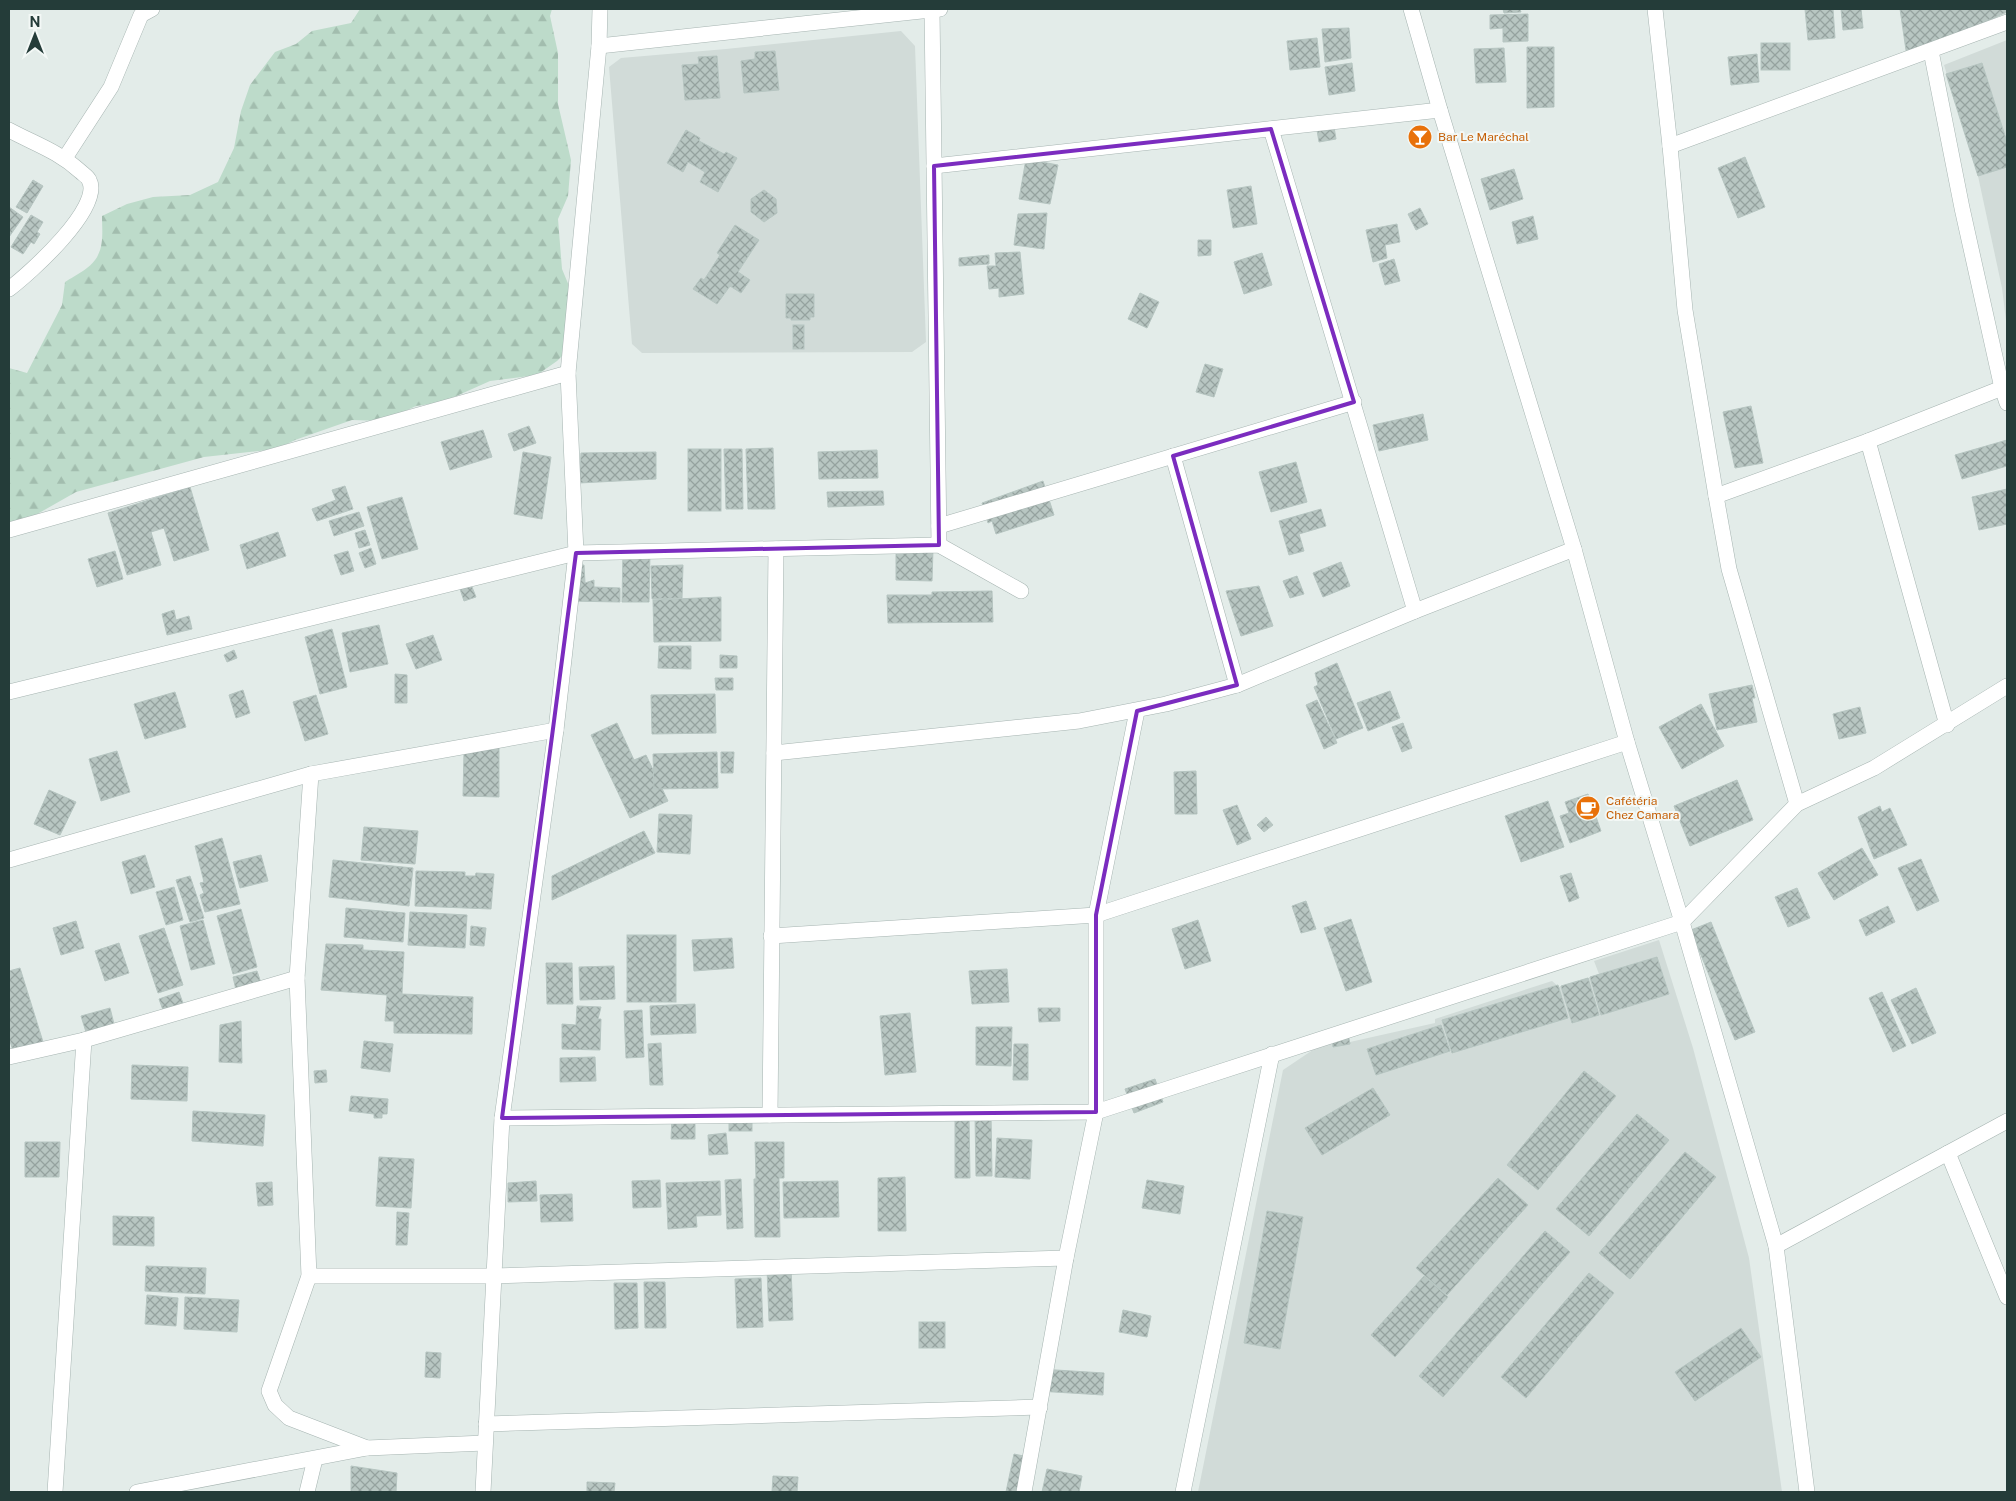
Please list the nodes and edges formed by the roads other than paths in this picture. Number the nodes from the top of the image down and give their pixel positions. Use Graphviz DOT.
graph roads {
  1 [pos="600,9"];
  2 [pos="936,9"];
  3 [pos="1411,9"];
  4 [pos="1655,9"];
  5 [pos="142,11"];
  6 [pos="2007,22"];
  7 [pos="599,46"];
  8 [pos="1930,52"];
  9 [pos="1440,110"];
  10 [pos="1271,129"];
  11 [pos="9,130"];
  12 [pos="1670,146"];
  13 [pos="65,158"];
  14 [pos="934,166"];
  15 [pos="9,289"];
  16 [pos="568,374"];
  17 [pos="2002,388"];
  18 [pos="1354,402"];
  19 [pos="2007,403"];
  20 [pos="1868,440"];
  21 [pos="1173,456"];
  22 [pos="1716,496"];
  23 [pos="939,526"];
  24 [pos="9,530"];
  25 [pos="939,545"];
  26 [pos="776,549"];
  27 [pos="1574,549"];
  28 [pos="576,553"];
  29 [pos="1021,591"];
  30 [pos="1415,611"];
  31 [pos="1237,685"];
  32 [pos="2007,686"];
  33 [pos="9,692"];
  34 [pos="1138,711"];
  35 [pos="1947,725"];
  36 [pos="556,730"];
  37 [pos="1627,742"];
  38 [pos="774,753"];
  39 [pos="311,774"];
  40 [pos="1797,804"];
  41 [pos="9,860"];
  42 [pos="1096,915"];
  43 [pos="1682,922"];
  44 [pos="771,936"];
  45 [pos="296,978"];
  46 [pos="84,1040"];
  47 [pos="1272,1054"];
  48 [pos="9,1056"];
  49 [pos="1096,1112"];
  50 [pos="770,1115"];
  51 [pos="502,1118"];
  52 [pos="2007,1121"];
  53 [pos="1948,1153"];
  54 [pos="1776,1246"];
  55 [pos="1066,1258"];
  56 [pos="309,1276"];
  57 [pos="494,1276"];
  58 [pos="2007,1297"];
  59 [pos="1040,1407"];
  60 [pos="486,1424"];
  61 [pos="485,1442"];
  62 [pos="367,1448"];
  63 [pos="315,1459"];
  64 [pos="55,1492"];
  65 [pos="137,1492"];
  66 [pos="307,1492"];
  67 [pos="483,1492"];
  68 [pos="1024,1492"];
  69 [pos="1183,1492"];
  70 [pos="1807,1492"];
  1 -- 7 [label="street"];
  2 -- 7 [label="street"];
  2 -- 14 [label="street"];
  3 -- 9 [label="street"];
  4 -- 12 [label="street"];
  5 -- 13 [label="street"];
  6 -- 8 [label="street"];
  7 -- 16 [label="street"];
  8 -- 12 [label="street"];
  8 -- 17 [label="street"];
  9 -- 10 [label="street"];
  9 -- 27 [label="street"];
  10 -- 14 [label="street"];
  10 -- 18 [label="street"];
  11 -- 13 [label="street"];
  12 -- 22 [label="street"];
  13 -- 15 [label="street"];
  14 -- 23 [label="street"];
  16 -- 24 [label="street"];
  16 -- 28 [label="street"];
  17 -- 19 [label="street"];
  17 -- 20 [label="street"];
  18 -- 21 [label="street"];
  18 -- 30 [label="street"];
  20 -- 22 [label="street"];
  20 -- 35 [label="street"];
  21 -- 23 [label="street"];
  21 -- 31 [label="street"];
  22 -- 40 [label="street"];
  23 -- 25 [label="street"];
  25 -- 26 [label="street"];
  25 -- 29 [label="street"];
  26 -- 28 [label="street"];
  26 -- 38 [label="street"];
  27 -- 30 [label="street"];
  27 -- 37 [label="street"];
  28 -- 33 [label="street"];
  28 -- 36 [label="street"];
  30 -- 31 [label="street"];
  31 -- 34 [label="street"];
  32 -- 35 [label="street"];
  34 -- 38 [label="street"];
  34 -- 42 [label="street"];
  35 -- 40 [label="street"];
  36 -- 39 [label="street"];
  36 -- 51 [label="street"];
  37 -- 42 [label="street"];
  37 -- 43 [label="street"];
  38 -- 44 [label="street"];
  39 -- 41 [label="street"];
  39 -- 45 [label="street"];
  40 -- 43 [label="street"];
  42 -- 44 [label="street"];
  42 -- 49 [label="street"];
  43 -- 47 [label="street"];
  43 -- 54 [label="street"];
  44 -- 50 [label="street"];
  45 -- 46 [label="street"];
  45 -- 56 [label="street"];
  46 -- 48 [label="street"];
  46 -- 64 [label="street"];
  47 -- 49 [label="street"];
  47 -- 69 [label="street"];
  49 -- 50 [label="street"];
  49 -- 55 [label="street"];
  50 -- 51 [label="street"];
  51 -- 57 [label="street"];
  52 -- 53 [label="street"];
  53 -- 54 [label="street"];
  53 -- 58 [label="street"];
  54 -- 70 [label="street"];
  55 -- 57 [label="street"];
  55 -- 59 [label="street"];
  56 -- 57 [label="street"];
  56 -- 62 [label="street"];
  57 -- 60 [label="street"];
  59 -- 60 [label="street"];
  59 -- 68 [label="street"];
  60 -- 61 [label="street"];
  61 -- 62 [label="street"];
  61 -- 67 [label="street"];
  62 -- 63 [label="street"];
  63 -- 65 [label="street"];
  63 -- 66 [label="street"];
}
